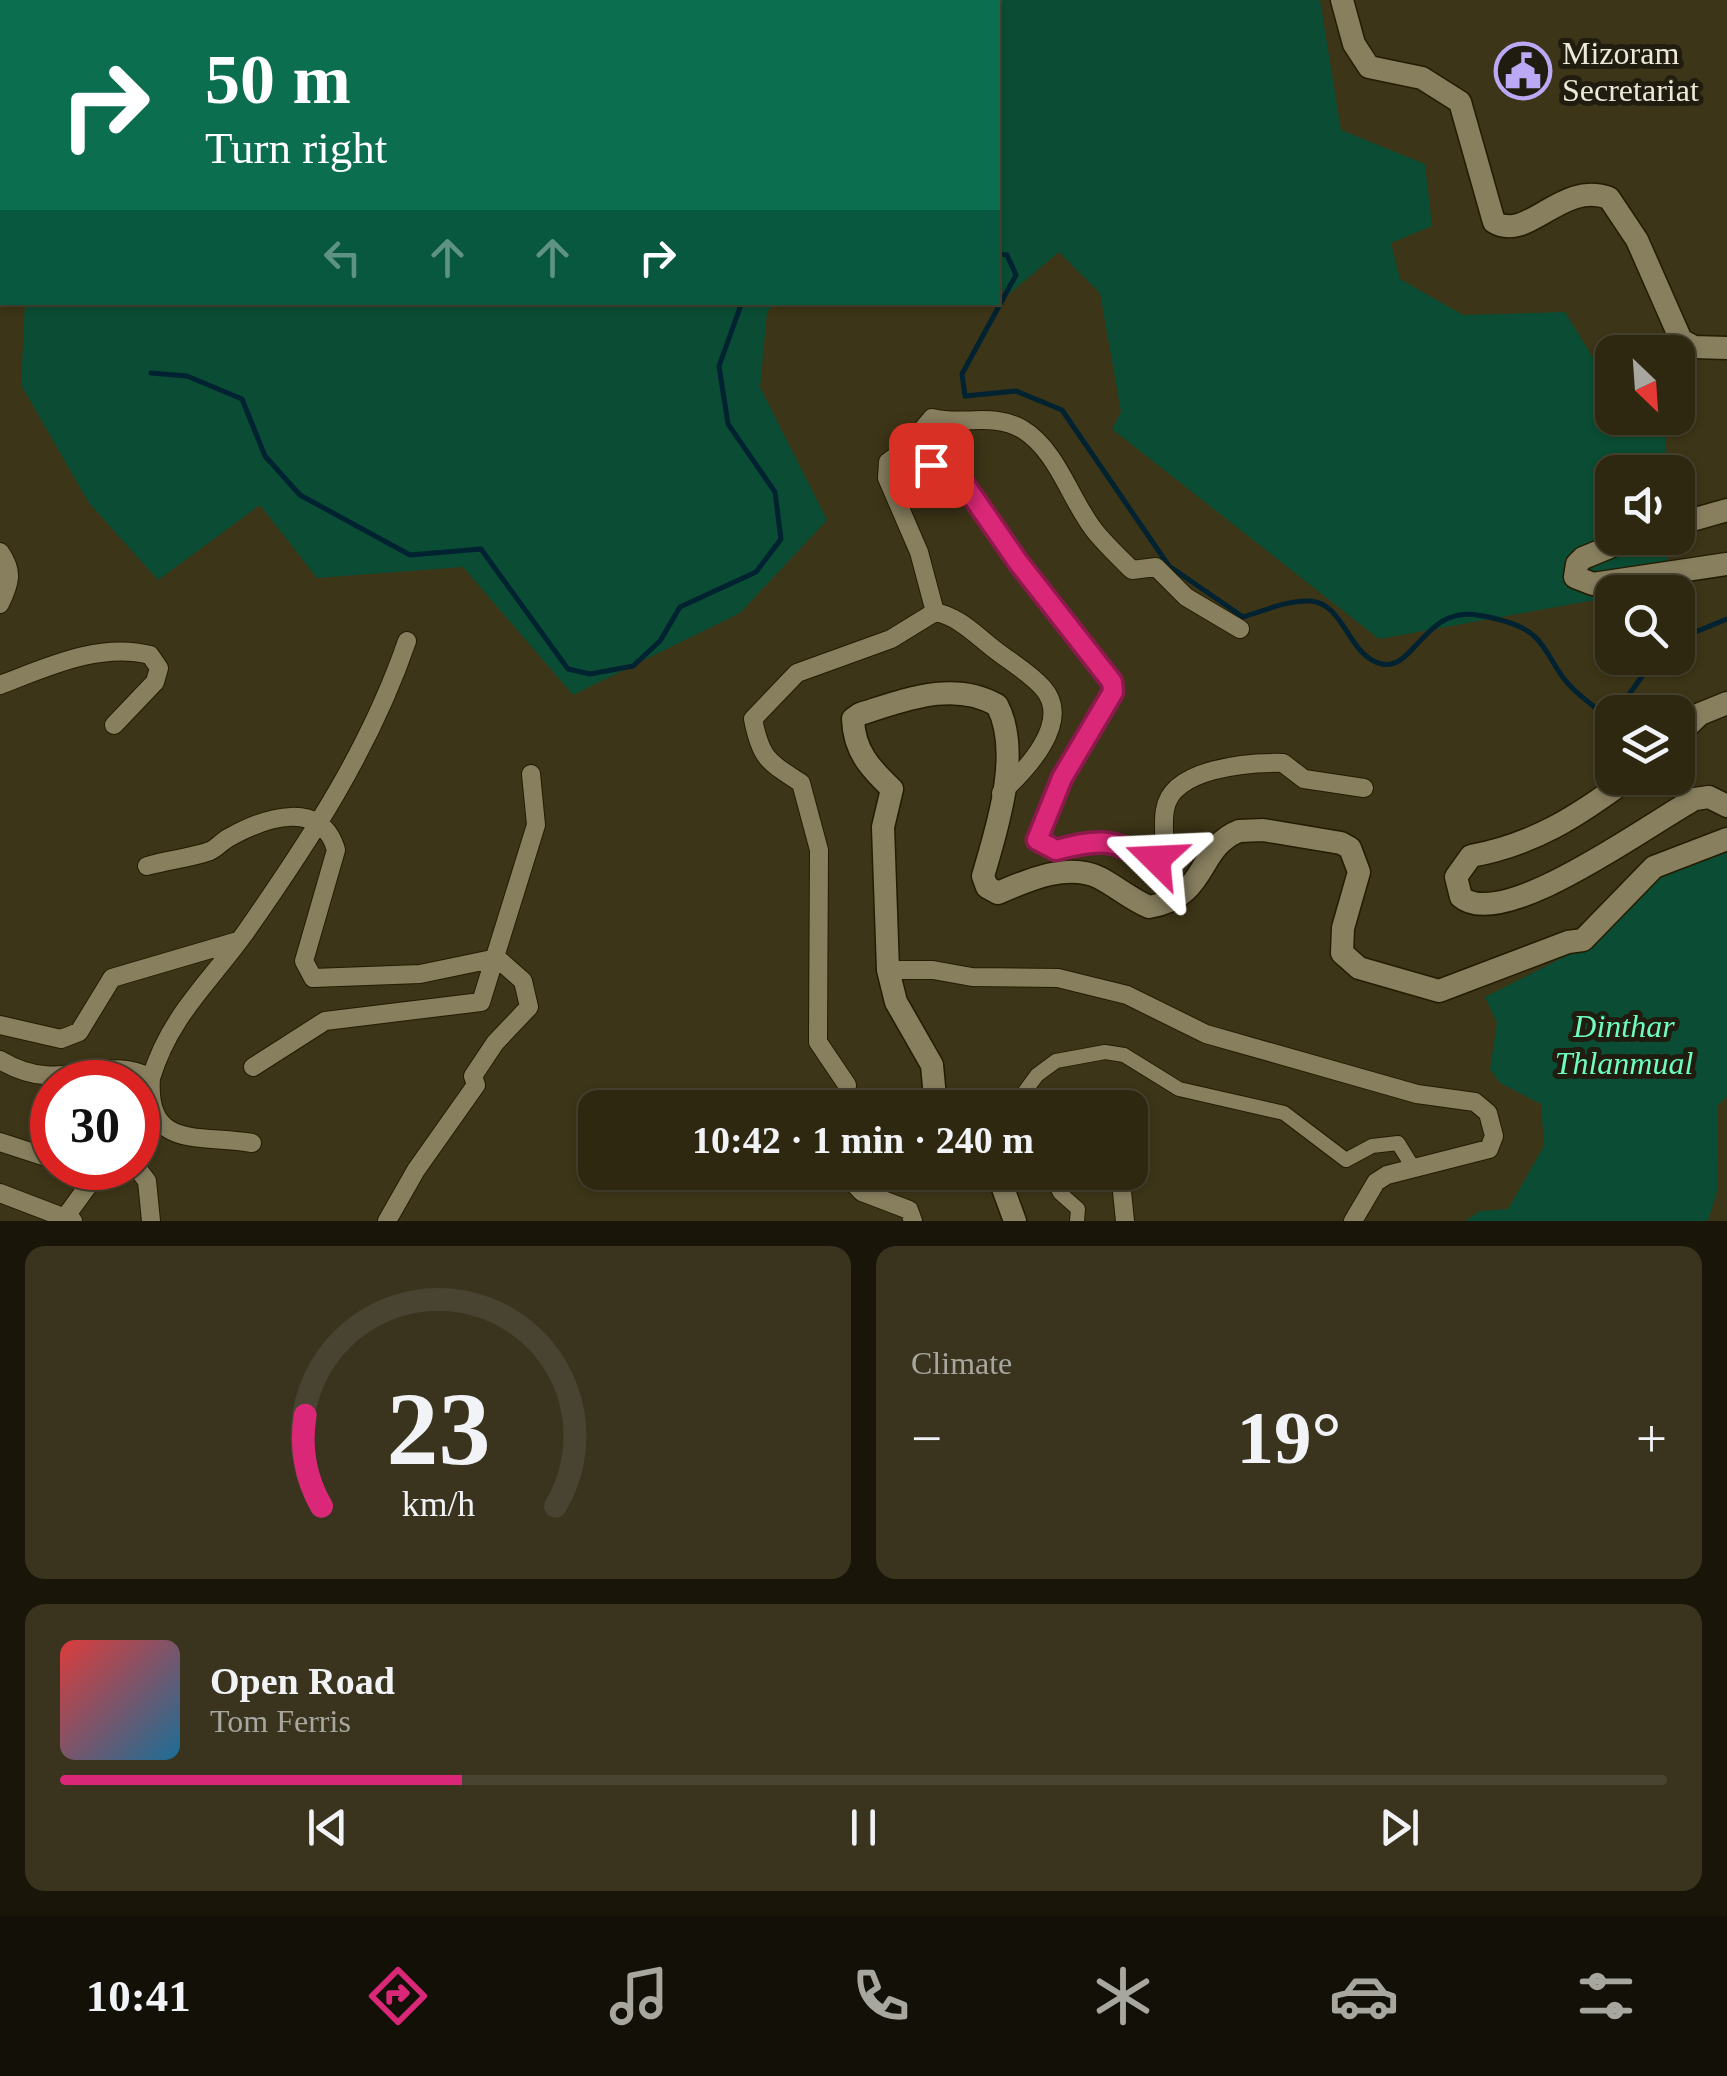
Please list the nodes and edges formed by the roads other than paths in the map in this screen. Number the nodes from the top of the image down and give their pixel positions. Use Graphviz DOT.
graph roads {
  1 [pos="1342,0"];
  2 [pos="1727,348"];
  3 [pos="906,449"];
  4 [pos="1727,510"];
  5 [pos="1695,519"];
  6 [pos="0,552"];
  7 [pos="1595,553"];
  8 [pos="1727,564"];
  9 [pos="0,604"];
  10 [pos="935,612"];
  11 [pos="1240,629"];
  12 [pos="406,641"];
  13 [pos="0,685"];
  14 [pos="1727,703"];
  15 [pos="1695,719"];
  16 [pos="114,726"];
  17 [pos="531,774"];
  18 [pos="1364,788"];
  19 [pos="1001,794"];
  20 [pos="1606,795"];
  21 [pos="1727,806"];
  22 [pos="320,820"];
  23 [pos="1727,839"];
  24 [pos="148,866"];
  25 [pos="239,941"];
  26 [pos="497,958"];
  27 [pos="888,970"];
  28 [pos="0,1025"];
  29 [pos="0,1060"];
  30 [pos="157,1060"];
  31 [pos="253,1067"];
  32 [pos="30,1075"];
  33 [pos="846,1090"];
  34 [pos="934,1090"];
  35 [pos="1026,1090"];
  36 [pos="160,1125"];
  37 [pos="0,1142"];
  38 [pos="252,1143"];
  39 [pos="30,1152"];
  40 [pos="1414,1168"];
  41 [pos="87,1190"];
  42 [pos="148,1190"];
  43 [pos="860,1190"];
  44 [pos="1003,1190"];
  45 [pos="1059,1190"];
  46 [pos="1122,1190"];
  47 [pos="0,1193"];
  48 [pos="69,1219"];
  49 [pos="150,1221"];
  50 [pos="387,1221"];
  51 [pos="913,1221"];
  52 [pos="1014,1221"];
  53 [pos="1077,1221"];
  54 [pos="1125,1221"];
  55 [pos="1353,1221"];
  1 -- 2 [label="street"];
  3 -- 10 [label="street"];
  3 -- 11 [label="street"];
  3 -- 18 [label="street"];
  4 -- 5 [label="street"];
  6 -- 9 [label="street"];
  7 -- 8 [label="street"];
  10 -- 19 [label="street"];
  10 -- 33 [label="street"];
  12 -- 22 [label="street"];
  13 -- 16 [label="street"];
  14 -- 15 [label="street"];
  17 -- 26 [label="street"];
  19 -- 23 [label="street"];
  19 -- 27 [label="street"];
  20 -- 21 [label="street"];
  22 -- 24 [label="street"];
  22 -- 25 [label="street"];
  22 -- 26 [label="street"];
  25 -- 28 [label="street"];
  25 -- 30 [label="street"];
  26 -- 31 [label="street"];
  26 -- 50 [label="street"];
  27 -- 34 [label="street"];
  27 -- 40 [label="street"];
  29 -- 32 [label="street"];
  35 -- 40 [label="street"];
  36 -- 38 [label="street"];
  37 -- 39 [label="street"];
  40 -- 55 [label="street"];
  41 -- 48 [label="street"];
  42 -- 49 [label="street"];
  43 -- 51 [label="street"];
  44 -- 52 [label="street"];
  45 -- 53 [label="street"];
  46 -- 54 [label="street"];
  47 -- 48 [label="street"];
}
